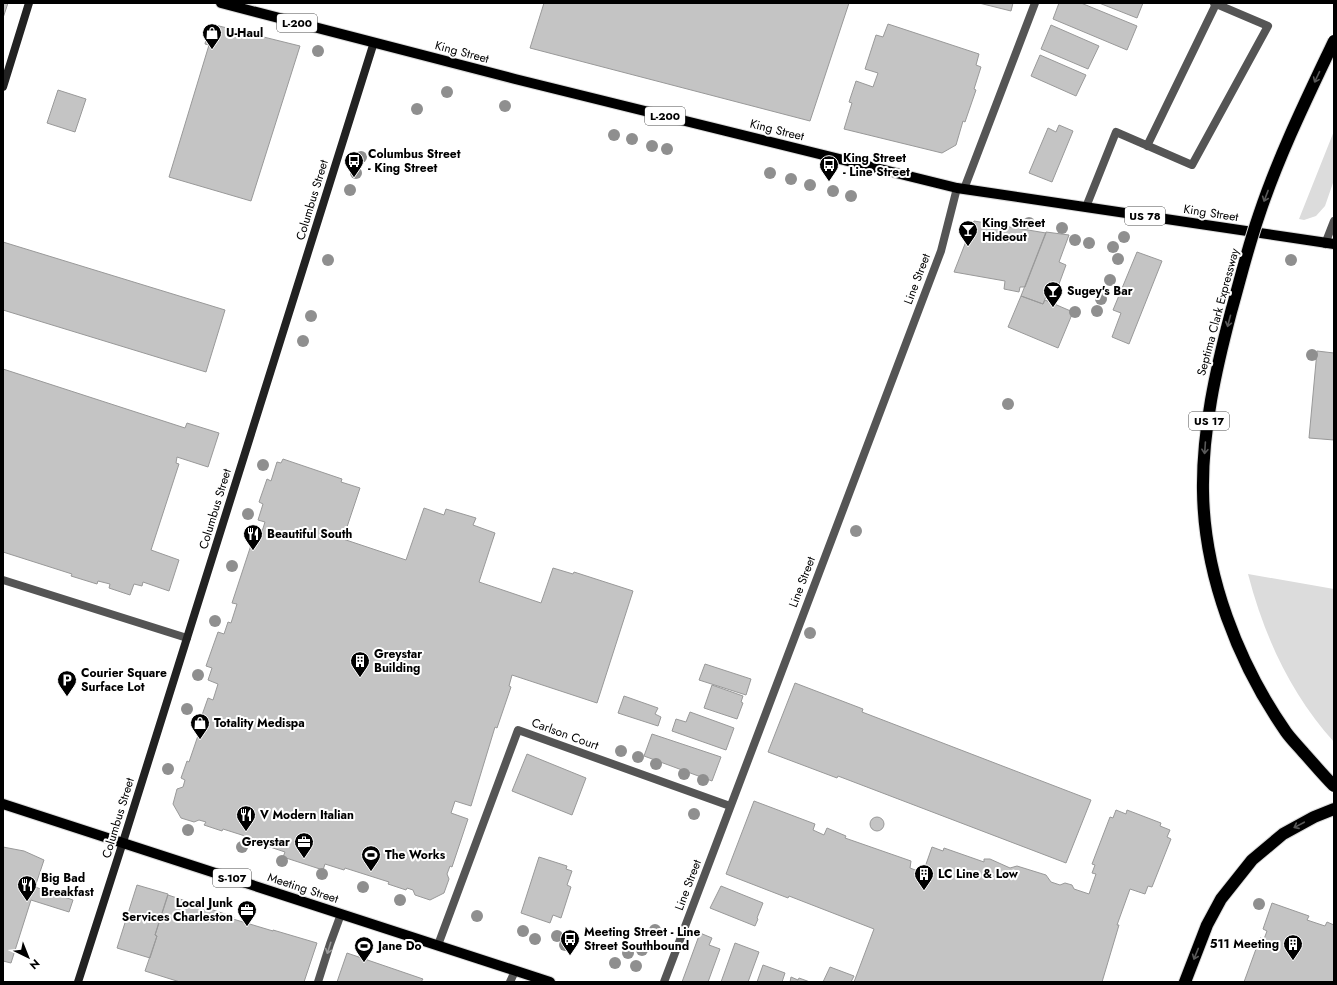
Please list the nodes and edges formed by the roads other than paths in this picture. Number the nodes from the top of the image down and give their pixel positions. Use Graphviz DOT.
graph roads {
  1 [pos="29,3"];
  2 [pos="221,3"];
  3 [pos="1036,3"];
  4 [pos="1215,3"];
  5 [pos="1334,41"];
  6 [pos="374,42"];
  7 [pos="3,87"];
  8 [pos="1147,146"];
  9 [pos="960,188"];
  10 [pos="1086,207"];
  11 [pos="1334,221"];
  12 [pos="1330,244"];
  13 [pos="3,580"];
  14 [pos="187,638"];
  15 [pos="1334,786"];
  16 [pos="3,804"];
  17 [pos="730,806"];
  18 [pos="1334,809"];
  19 [pos="123,842"];
  20 [pos="342,914"];
  21 [pos="438,945"];
  22 [pos="515,971"];
  23 [pos="78,982"];
  24 [pos="318,982"];
  25 [pos="510,982"];
  26 [pos="550,982"];
  27 [pos="664,982"];
  28 [pos="1185,982"];
  1 -- 7 [label="street"];
  2 -- 6 [label="main road, King Street / L-200"];
  3 -- 9 [label="street, Line Street"];
  4 -- 8 [label="street"];
  4 -- 8 [label="street"];
  5 -- 15 [label="highway, Septima Clark Expressway / US 17, one-way, bridge"];
  6 -- 9 [label="main road, King Street / L-200"];
  6 -- 14 [label="street, Columbus Street"];
  8 -- 10 [label="street"];
  9 -- 10 [label="main road, King Street / US 78"];
  9 -- 17 [label="street, Line Street"];
  10 -- 12 [label="main road, King Street / US 78"];
  11 -- 12 [label="street"];
  13 -- 14 [label="street"];
  14 -- 19 [label="street, Columbus Street"];
  16 -- 19 [label="main road, Meeting Street / S-107"];
  17 -- 21 [label="street, Carlson Court"];
  17 -- 27 [label="street, Line Street"];
  18 -- 28 [label="highway, one-way"];
  19 -- 20 [label="main road, Meeting Street / S-107"];
  19 -- 23 [label="street, Columbus Street"];
  20 -- 21 [label="main road, Meeting Street / S-107"];
  20 -- 24 [label="street, one-way"];
  21 -- 22 [label="main road, Meeting Street / S-107"];
  22 -- 25 [label="street"];
  22 -- 26 [label="main road, Meeting Street / S-107"];
}
